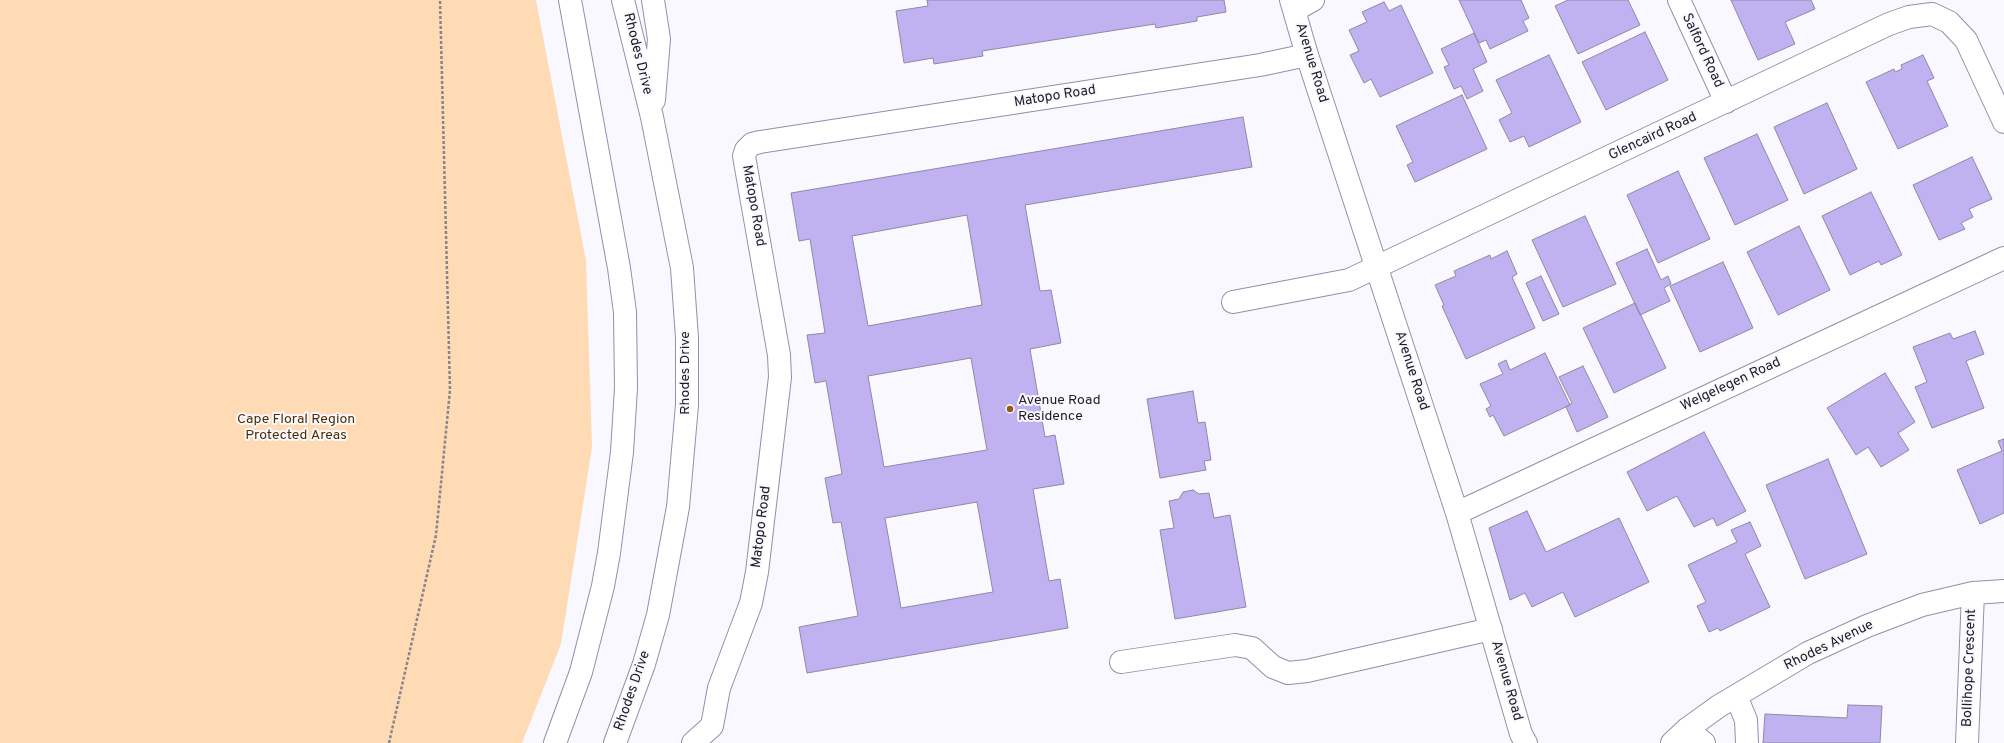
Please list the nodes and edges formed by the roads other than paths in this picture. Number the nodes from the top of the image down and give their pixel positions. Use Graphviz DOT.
graph roads {
  1 [pos="570,0"];
  2 [pos="624,0"];
  3 [pos="653,0"];
  4 [pos="1679,0"];
  5 [pos="1300,3"];
  6 [pos="1307,55"];
  7 [pos="1726,102"];
  8 [pos="652,117"];
  9 [pos="2004,122"];
  10 [pos="2004,258"];
  11 [pos="1378,267"];
  12 [pos="1233,302"];
  13 [pos="1457,513"];
  14 [pos="2004,591"];
  15 [pos="1974,593"];
  16 [pos="1491,629"];
  17 [pos="1121,662"];
  18 [pos="1736,696"];
  19 [pos="1680,736"];
  20 [pos="555,743"];
  21 [pos="615,743"];
  22 [pos="693,743"];
  23 [pos="1526,743"];
  24 [pos="1704,743"];
  25 [pos="1748,743"];
  26 [pos="1967,743"];
  1 -- 20 [label="main road"];
  2 -- 8 [label="main road, Rhodes Drive"];
  3 -- 8 [label="main road"];
  4 -- 7 [label="main road, Salford Road"];
  5 -- 6 [label="main road, Avenue Road"];
  6 -- 11 [label="main road, Avenue Road"];
  6 -- 22 [label="main road, Matopo Road"];
  7 -- 9 [label="main road, Glencaird Road"];
  7 -- 11 [label="main road, Glencaird Road"];
  8 -- 21 [label="main road, Rhodes Drive"];
  10 -- 13 [label="main road, Welgelegen Road"];
  11 -- 12 [label="main road, Glencaird Road"];
  11 -- 13 [label="main road, Avenue Road"];
  13 -- 16 [label="main road, Avenue Road"];
  14 -- 15 [label="main road, Rhodes Avenue"];
  15 -- 18 [label="main road, Rhodes Avenue"];
  15 -- 26 [label="main road, Bollihope Crescent"];
  16 -- 17 [label="main road"];
  16 -- 23 [label="main road, Avenue Road"];
  18 -- 19 [label="main road, Rhodes Avenue"];
  18 -- 25 [label="main road"];
  19 -- 24 [label="main road"];
}
